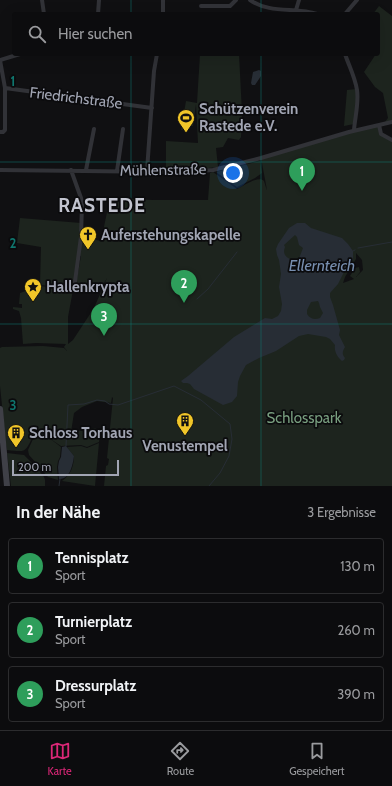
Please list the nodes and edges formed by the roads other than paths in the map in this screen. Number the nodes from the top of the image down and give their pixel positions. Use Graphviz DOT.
graph roads {
  1 [pos="42,0"];
  2 [pos="99,0"];
  3 [pos="163,0"];
  4 [pos="236,0"];
  5 [pos="250,0"];
  6 [pos="299,0"];
  7 [pos="357,0"];
  8 [pos="201,6"];
  9 [pos="296,10"];
  10 [pos="44,12"];
  11 [pos="98,12"];
  12 [pos="163,12"];
  13 [pos="306,12"];
  14 [pos="347,12"];
  15 [pos="13,56"];
  16 [pos="157,56"];
  17 [pos="346,56"];
  18 [pos="0,60"];
  19 [pos="5,88"];
  20 [pos="152,108"];
  21 [pos="392,122"];
  22 [pos="379,125"];
  23 [pos="94,129"];
  24 [pos="123,129"];
  25 [pos="354,130"];
  26 [pos="0,132"];
  27 [pos="392,140"];
  28 [pos="0,170"];
  29 [pos="70,170"];
  30 [pos="86,170"];
  31 [pos="117,171"];
  32 [pos="147,171"];
  33 [pos="74,289"];
  34 [pos="0,408"];
  35 [pos="2,451"];
  36 [pos="7,486"];
  1 -- 10 [label="street"];
  2 -- 11 [label="street"];
  3 -- 12 [label="street"];
  4 -- 8 [label="street"];
  5 -- 9 [label="street"];
  6 -- 9 [label="street"];
  7 -- 14 [label="street"];
  9 -- 13 [label="street"];
  15 -- 18 [label="street"];
  16 -- 20 [label="street"];
  17 -- 25 [label="street"];
  18 -- 19 [label="street"];
  19 -- 20 [label="street, Friedrichstraße"];
  19 -- 26 [label="street"];
  20 -- 32 [label="street"];
  21 -- 22 [label="street, Mühlenstraße"];
  22 -- 25 [label="street, Mühlenstraße"];
  22 -- 27 [label="street"];
  23 -- 30 [label="street"];
  24 -- 31 [label="street"];
  25 -- 32 [label="street, Mühlenstraße"];
  28 -- 29 [label="street, Mühlenstraße"];
  29 -- 30 [label="street, Mühlenstraße"];
  29 -- 33 [label="street"];
  30 -- 31 [label="street, Mühlenstraße"];
  31 -- 32 [label="street, Mühlenstraße"];
  34 -- 35 [label="street"];
  35 -- 36 [label="street"];
}
